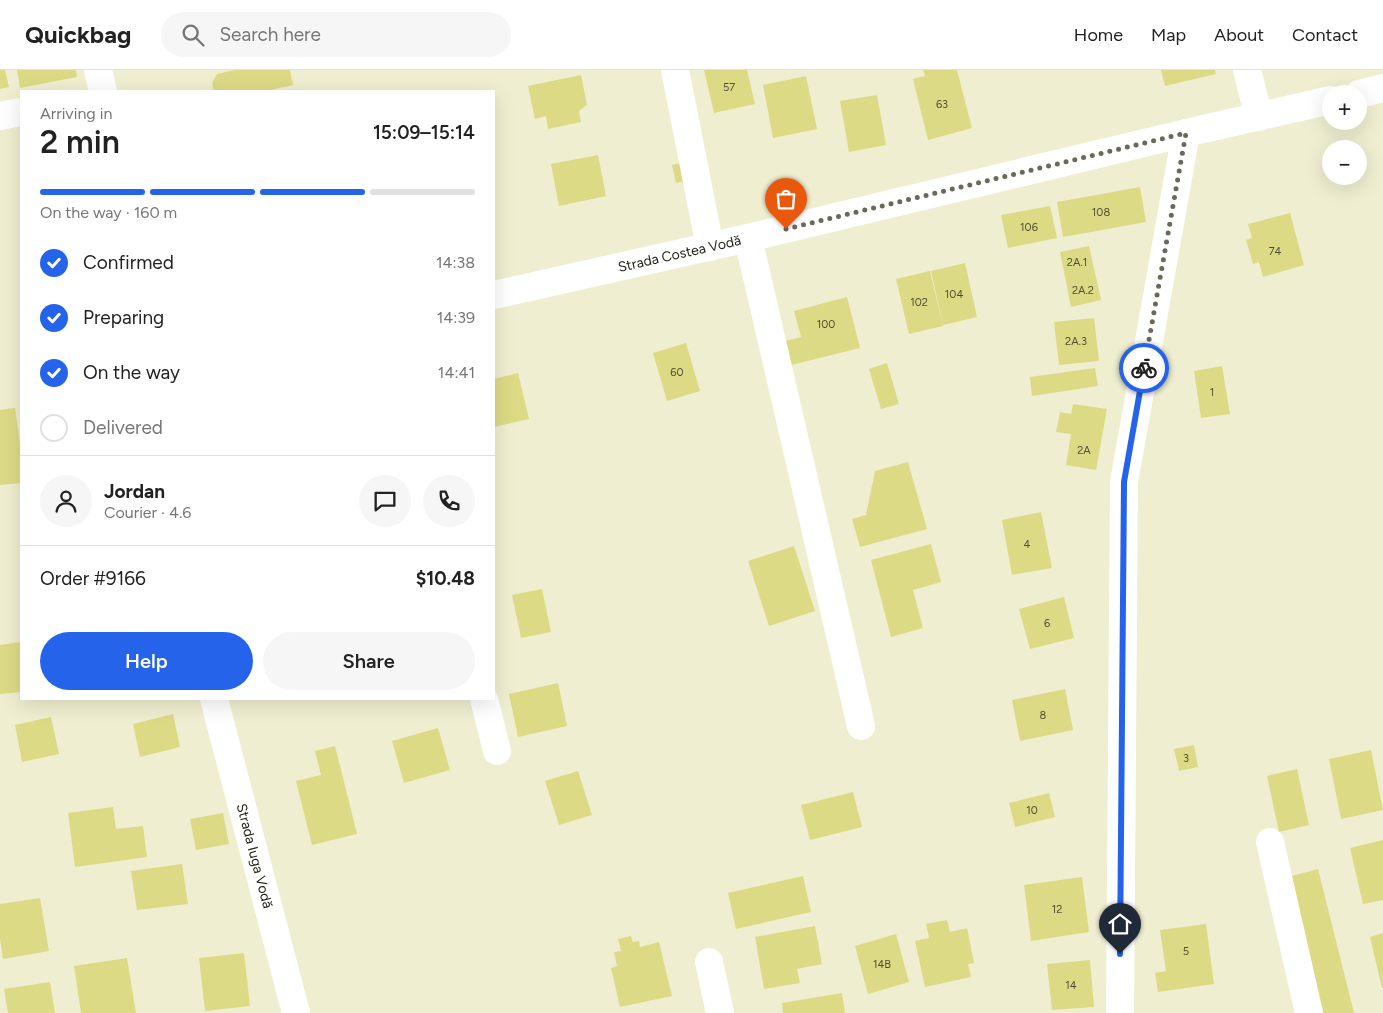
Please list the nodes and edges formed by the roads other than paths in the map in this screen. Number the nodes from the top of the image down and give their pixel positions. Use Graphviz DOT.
graph roads {
  1 [pos="98,70"];
  2 [pos="675,70"];
  3 [pos="1247,70"];
  4 [pos="1383,88"];
  5 [pos="103,90"];
  6 [pos="1367,92"];
  7 [pos="1322,102"];
  8 [pos="20,112"];
  9 [pos="0,116"];
  10 [pos="1259,117"];
  11 [pos="1186,133"];
  12 [pos="748,238"];
  13 [pos="710,247"];
  14 [pos="495,295"];
  15 [pos="214,700"];
  16 [pos="484,700"];
  17 [pos="860,726"];
  18 [pos="497,751"];
  19 [pos="1270,842"];
  20 [pos="709,962"];
  21 [pos="296,1013"];
  22 [pos="720,1013"];
  23 [pos="1120,1013"];
  24 [pos="1309,1013"];
  1 -- 5 [label="street"];
  2 -- 13 [label="street"];
  3 -- 10 [label="street"];
  4 -- 6 [label="street"];
  7 -- 10 [label="street, Strada Costea Vodă"];
  8 -- 9 [label="street"];
  10 -- 11 [label="street, Strada Costea Vodă"];
  11 -- 12 [label="street, Strada Costea Vodă"];
  11 -- 23 [label="street"];
  12 -- 13 [label="street, Strada Costea Vodă"];
  12 -- 17 [label="street"];
  13 -- 14 [label="street, Strada Costea Vodă"];
  15 -- 21 [label="street, Strada Iuga Vodă"];
  16 -- 18 [label="street"];
  19 -- 24 [label="street"];
  20 -- 22 [label="street"];
}
